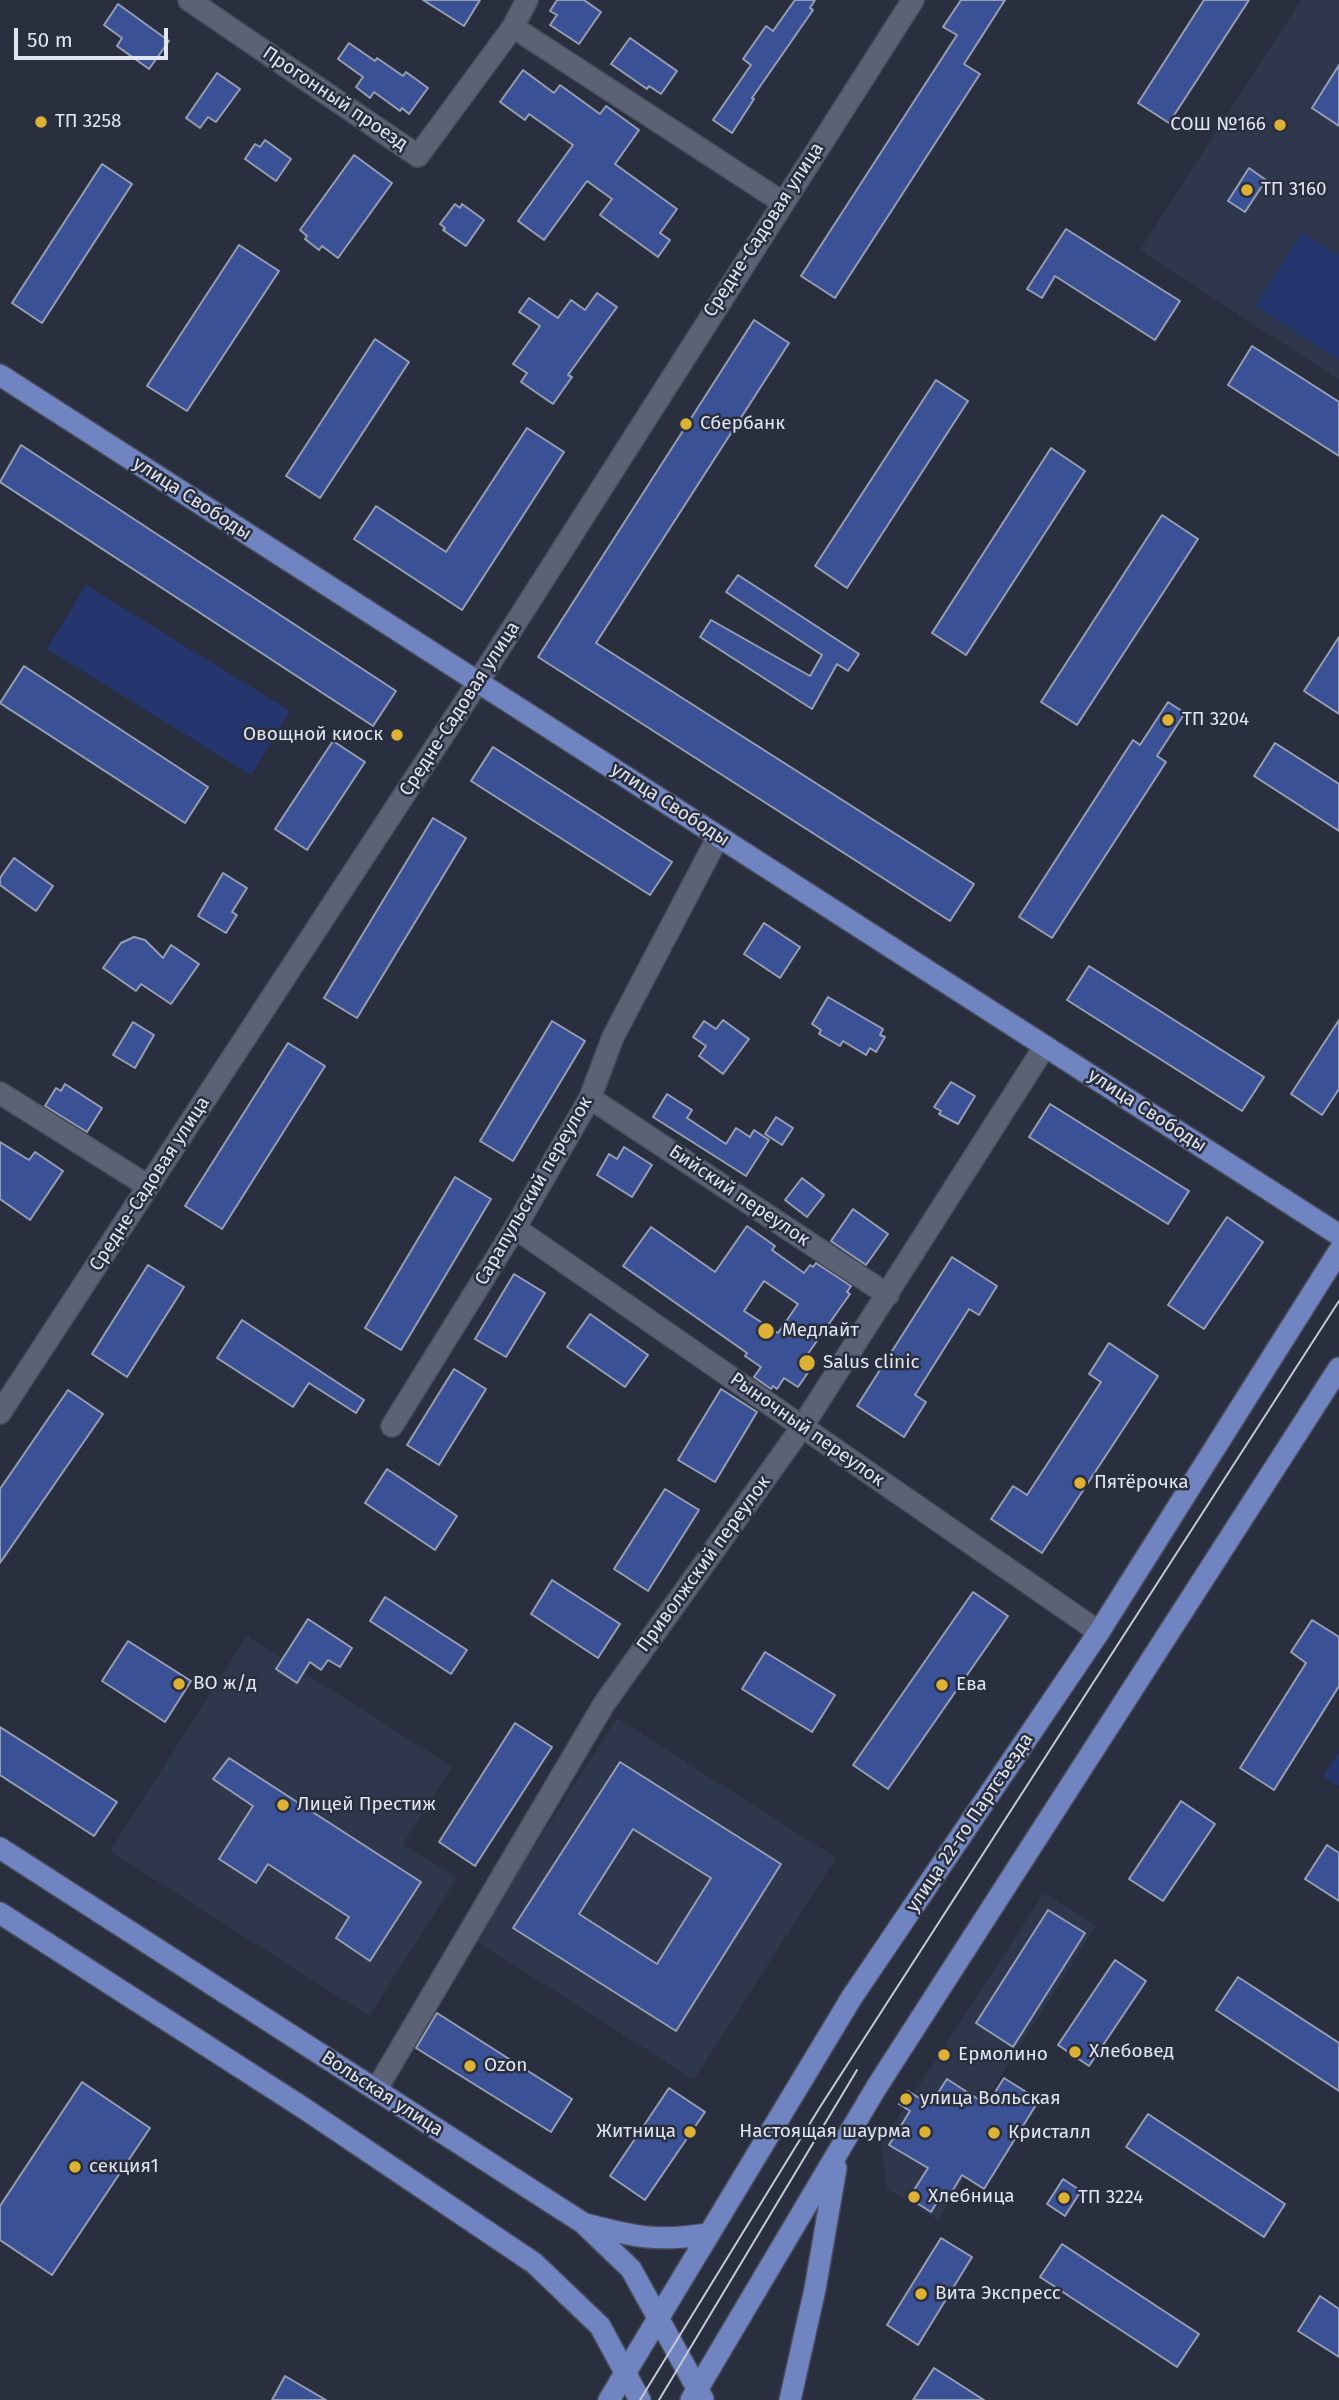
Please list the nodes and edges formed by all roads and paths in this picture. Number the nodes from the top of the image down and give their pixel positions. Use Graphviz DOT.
graph roads {
  1 [pos="189,0"];
  2 [pos="527,0"];
  3 [pos="913,0"];
  4 [pos="513,27"];
  5 [pos="782,202"];
  6 [pos="0,375"];
  7 [pos="478,682"];
  8 [pos="718,836"];
  9 [pos="1045,1046"];
  10 [pos="0,1093"];
  11 [pos="590,1098"];
  12 [pos="148,1186"];
  13 [pos="515,1228"];
  14 [pos="1339,1235"];
  15 [pos="1339,1251"];
  16 [pos="888,1294"];
  17 [pos="1339,1368"];
  18 [pos="0,1413"];
  19 [pos="392,1426"];
  20 [pos="802,1427"];
  21 [pos="1100,1632"];
  22 [pos="0,1848"];
  23 [pos="0,1913"];
  24 [pos="376,2090"];
  25 [pos="838,2156"];
  26 [pos="583,2223"];
  27 [pos="708,2234"];
  28 [pos="658,2317"];
  29 [pos="625,2372"];
  30 [pos="697,2396"];
  31 [pos="609,2400"];
  32 [pos="640,2400"];
  33 [pos="790,2400"];
  1 -- 4 [label="street, Прогонный проезд"];
  2 -- 4 [label="street, Прогонный проезд"];
  3 -- 5 [label="street, Средне-Садовая улица"];
  4 -- 5 [label="street"];
  5 -- 7 [label="street, Средне-Садовая улица"];
  6 -- 7 [label="main road, улица Свободы"];
  7 -- 8 [label="main road, улица Свободы"];
  7 -- 12 [label="street, Средне-Садовая улица"];
  8 -- 9 [label="main road, улица Свободы"];
  8 -- 11 [label="street, Сарапульский переулок"];
  9 -- 14 [label="main road, улица Свободы"];
  9 -- 16 [label="street, Приволжский переулок"];
  10 -- 12 [label="street"];
  11 -- 13 [label="street, Сарапульский переулок"];
  11 -- 16 [label="street, Бийский переулок"];
  12 -- 18 [label="street, Средне-Садовая улица"];
  13 -- 19 [label="street, Сарапульский переулок"];
  13 -- 20 [label="street, Рыночный переулок"];
  15 -- 21 [label="main road, улица 22-го Партсъезда"];
  16 -- 20 [label="street, Приволжский переулок"];
  17 -- 25 [label="main road"];
  20 -- 21 [label="street, Рыночный переулок"];
  20 -- 24 [label="street, Приволжский переулок"];
  21 -- 27 [label="main road, улица 22-го Партсъезда"];
  22 -- 24 [label="main road, Вольская улица"];
  23 -- 29 [label="main road"];
  24 -- 26 [label="main road, Вольская улица"];
  25 -- 30 [label="main road"];
  25 -- 33 [label="main road"];
  26 -- 27 [label="main road"];
  26 -- 28 [label="main road, Вольская улица"];
  27 -- 28 [label="main road, улица 22-го Партсъезда"];
  28 -- 29 [label="main road, улица 22-го Партсъезда"];
  28 -- 30 [label="main road, Вольская улица"];
  29 -- 31 [label="main road, улица 22-го Партсъезда"];
  29 -- 32 [label="main road"];
}
